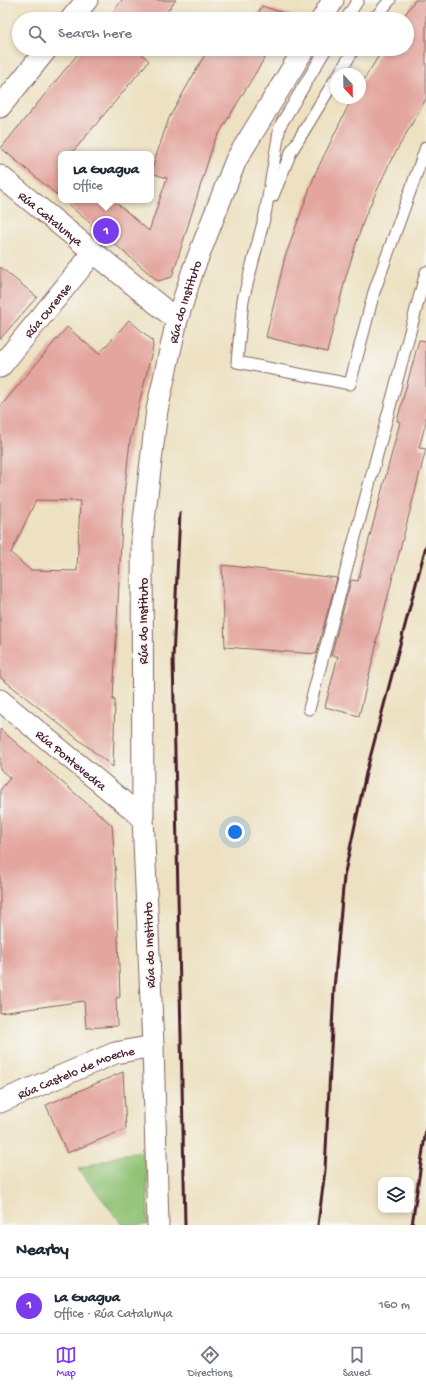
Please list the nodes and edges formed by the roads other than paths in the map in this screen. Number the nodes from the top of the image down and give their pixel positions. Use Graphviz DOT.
graph roads {
  1 [pos="87,0"];
  2 [pos="333,0"];
  3 [pos="358,0"];
  4 [pos="390,0"];
  5 [pos="78,12"];
  6 [pos="326,12"];
  7 [pos="350,12"];
  8 [pos="380,12"];
  9 [pos="41,56"];
  10 [pos="300,56"];
  11 [pos="322,56"];
  12 [pos="350,56"];
  13 [pos="343,68"];
  14 [pos="330,88"];
  15 [pos="0,107"];
  16 [pos="426,148"];
  17 [pos="0,176"];
  18 [pos="265,215"];
  19 [pos="93,253"];
  20 [pos="426,272"];
  21 [pos="177,320"];
  22 [pos="0,367"];
  23 [pos="0,700"];
  24 [pos="309,709"];
  25 [pos="143,818"];
  26 [pos="153,1046"];
  27 [pos="0,1102"];
  28 [pos="158,1225"];
  1 -- 5 [label="street"];
  2 -- 6 [label="street"];
  3 -- 7 [label="lane"];
  4 -- 8 [label="lane"];
  9 -- 15 [label="street"];
  10 -- 21 [label="street, Rúa do Instituto"];
  11 -- 18 [label="lane"];
  12 -- 13 [label="lane"];
  14 -- 18 [label="lane"];
  16 -- 18 [label="lane"];
  17 -- 19 [label="street, Rúa Catalunya"];
  19 -- 21 [label="street, Rúa Catalunya"];
  19 -- 22 [label="street, Rúa Ourense"];
  20 -- 24 [label="lane"];
  21 -- 25 [label="street, Rúa do Instituto"];
  23 -- 25 [label="street, Rúa Pontevedra"];
  25 -- 26 [label="street, Rúa do Instituto"];
  26 -- 27 [label="street, Rúa Castelo de Moeche"];
  26 -- 28 [label="street, Rúa do Instituto"];
}
